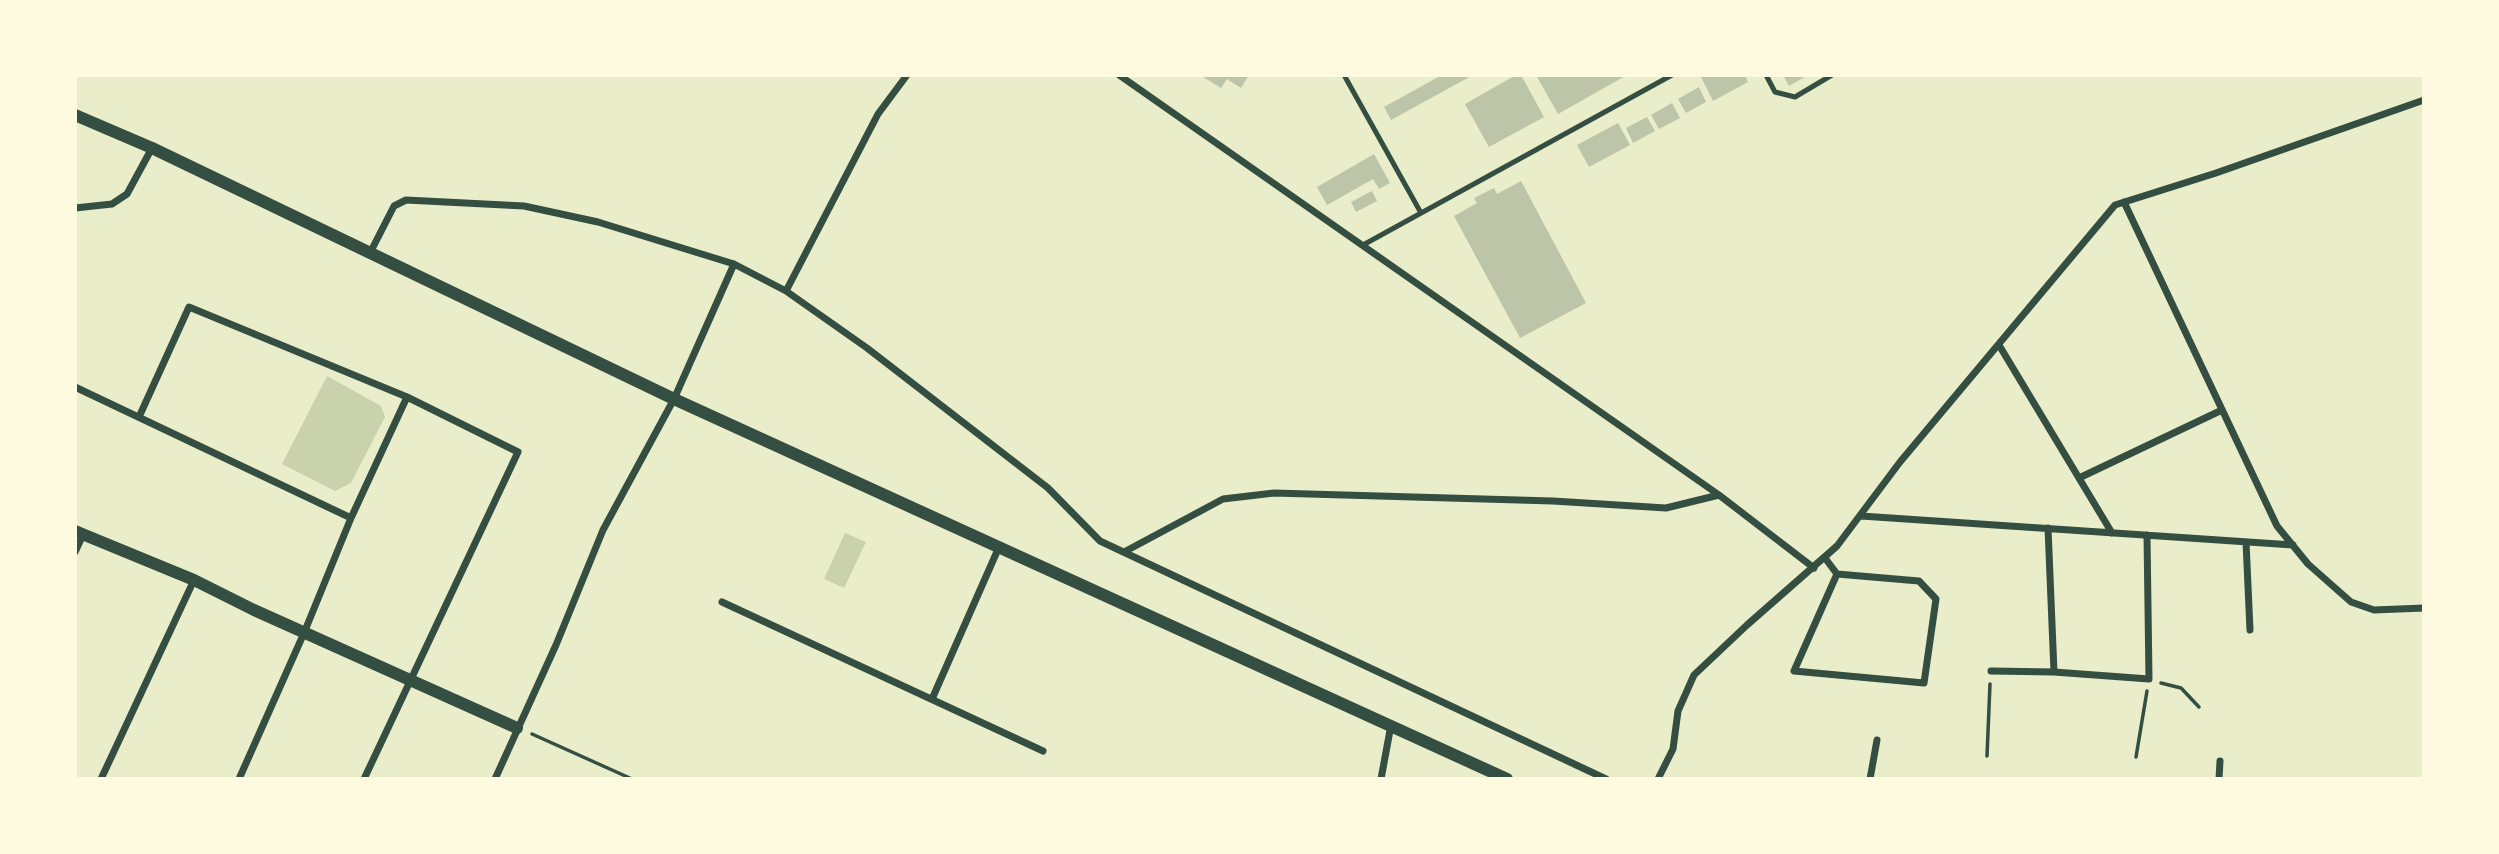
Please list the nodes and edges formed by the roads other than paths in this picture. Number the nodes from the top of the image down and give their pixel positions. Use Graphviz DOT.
graph roads {
  1 [pos="907,75"];
  2 [pos="1119,75"];
  3 [pos="1344,75"];
  4 [pos="1672,75"];
  5 [pos="1766,75"];
  6 [pos="1832,75"];
  7 [pos="2424,100"];
  8 [pos="75,116"];
  9 [pos="152,148"];
  10 [pos="2124,202"];
  11 [pos="75,208"];
  12 [pos="1420,213"];
  13 [pos="1363,245"];
  14 [pos="370,253"];
  15 [pos="734,264"];
  16 [pos="786,291"];
  17 [pos="1999,345"];
  18 [pos="75,387"];
  19 [pos="407,397"];
  20 [pos="674,399"];
  21 [pos="2222,410"];
  22 [pos="139,417"];
  23 [pos="2079,478"];
  24 [pos="1719,495"];
  25 [pos="1861,516"];
  26 [pos="351,518"];
  27 [pos="2048,528"];
  28 [pos="79,533"];
  29 [pos="2112,533"];
  30 [pos="2147,535"];
  31 [pos="2246,542"];
  32 [pos="2292,545"];
  33 [pos="999,547"];
  34 [pos="75,552"];
  35 [pos="1124,552"];
  36 [pos="1825,558"];
  37 [pos="1814,568"];
  38 [pos="1837,574"];
  39 [pos="194,580"];
  40 [pos="722,602"];
  41 [pos="2424,608"];
  42 [pos="2250,630"];
  43 [pos="304,633"];
  44 [pos="1991,671"];
  45 [pos="2054,672"];
  46 [pos="411,680"];
  47 [pos="932,699"];
  48 [pos="1391,725"];
  49 [pos="517,728"];
  50 [pos="1877,740"];
  51 [pos="1043,751"];
  52 [pos="2220,761"];
  53 [pos="101,779"];
  54 [pos="239,779"];
  55 [pos="365,779"];
  56 [pos="495,779"];
  57 [pos="1381,779"];
  58 [pos="1507,779"];
  59 [pos="1606,779"];
  60 [pos="1658,779"];
  61 [pos="1870,779"];
  62 [pos="2219,779"];
  1 -- 16 [label="street"];
  2 -- 13 [label="street"];
  3 -- 12 [label="lane"];
  4 -- 12 [label="lane"];
  5 -- 6 [label="lane"];
  7 -- 10 [label="street"];
  8 -- 9 [label="street"];
  9 -- 11 [label="street"];
  9 -- 14 [label="street"];
  10 -- 17 [label="street"];
  10 -- 21 [label="street"];
  12 -- 13 [label="lane"];
  13 -- 24 [label="street"];
  14 -- 15 [label="street"];
  14 -- 20 [label="street"];
  15 -- 16 [label="street"];
  15 -- 20 [label="street"];
  16 -- 35 [label="street"];
  17 -- 23 [label="street"];
  17 -- 25 [label="street"];
  18 -- 22 [label="street"];
  19 -- 22 [label="street"];
  19 -- 26 [label="street"];
  19 -- 46 [label="street"];
  20 -- 33 [label="street"];
  20 -- 49 [label="street"];
  21 -- 23 [label="street"];
  21 -- 32 [label="street"];
  22 -- 26 [label="street"];
  23 -- 29 [label="street"];
  24 -- 35 [label="street"];
  24 -- 37 [label="street"];
  25 -- 27 [label="street"];
  25 -- 36 [label="street"];
  26 -- 43 [label="street"];
  27 -- 29 [label="street"];
  27 -- 45 [label="street"];
  28 -- 34 [label="street"];
  28 -- 39 [label="street"];
  29 -- 30 [label="street"];
  30 -- 31 [label="street"];
  30 -- 45 [label="street"];
  31 -- 32 [label="street"];
  31 -- 42 [label="street"];
  32 -- 41 [label="street"];
  33 -- 47 [label="street"];
  33 -- 48 [label="street"];
  35 -- 59 [label="street"];
  36 -- 37 [label="street"];
  36 -- 38 [label="street"];
  37 -- 60 [label="street"];
  38 -- 38 [label="street"];
  39 -- 43 [label="street"];
  39 -- 53 [label="street"];
  40 -- 47 [label="street"];
  43 -- 46 [label="street"];
  43 -- 54 [label="street"];
  44 -- 45 [label="street"];
  46 -- 49 [label="street"];
  46 -- 55 [label="street"];
  47 -- 51 [label="street"];
  48 -- 57 [label="street"];
  48 -- 58 [label="street"];
  49 -- 56 [label="street"];
  50 -- 61 [label="street"];
  52 -- 62 [label="street"];
}
